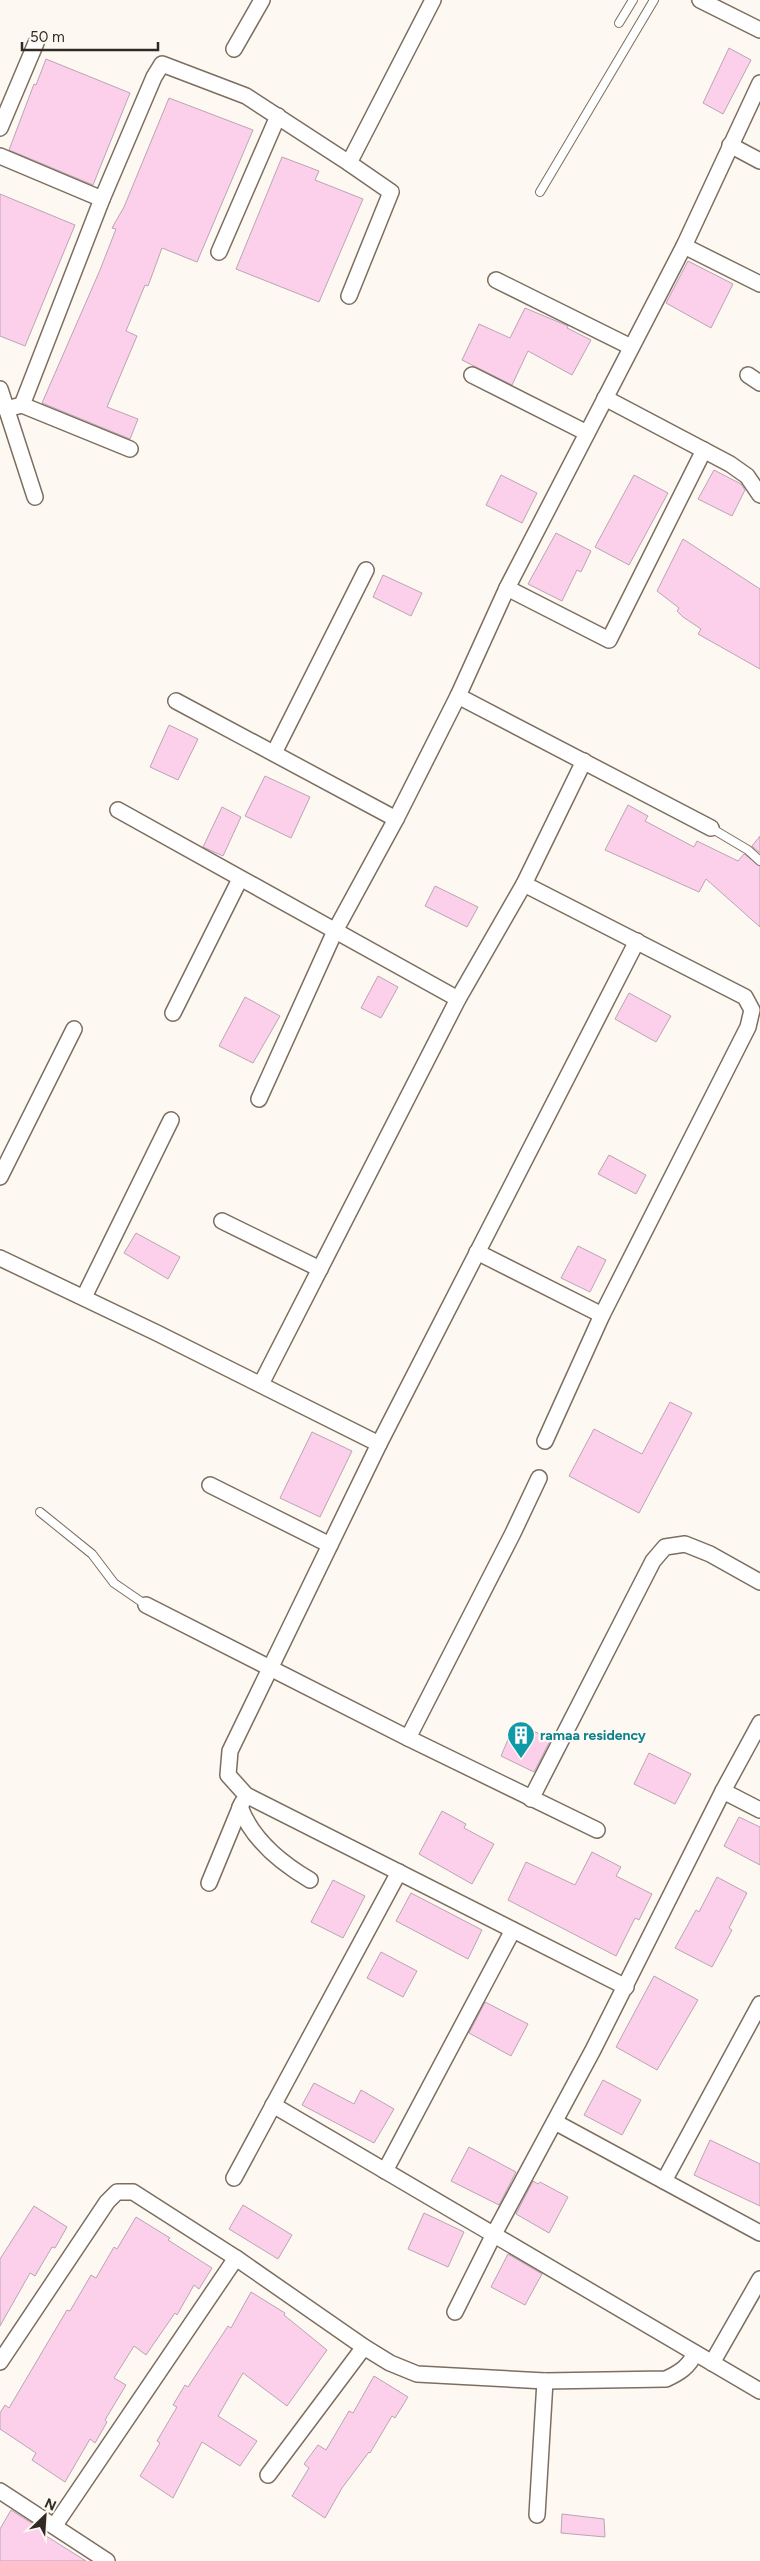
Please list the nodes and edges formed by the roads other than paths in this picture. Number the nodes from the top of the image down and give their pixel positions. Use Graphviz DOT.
graph roads {
  1 [pos="262,0"];
  2 [pos="633,0"];
  3 [pos="654,0"];
  4 [pos="700,0"];
  5 [pos="431,1"];
  6 [pos="619,23"];
  7 [pos="760,30"];
  8 [pos="36,43"];
  9 [pos="234,49"];
  10 [pos="760,83"];
  11 [pos="278,116"];
  12 [pos="0,128"];
  13 [pos="730,145"];
  14 [pos="0,156"];
  15 [pos="760,161"];
  16 [pos="349,163"];
  17 [pos="540,192"];
  18 [pos="102,200"];
  19 [pos="684,246"];
  20 [pos="219,252"];
  21 [pos="496,280"];
  22 [pos="760,284"];
  23 [pos="349,296"];
  24 [pos="631,347"];
  25 [pos="472,375"];
  26 [pos="0,389"];
  27 [pos="605,398"];
  28 [pos="22,405"];
  29 [pos="6,408"];
  30 [pos="587,433"];
  31 [pos="130,449"];
  32 [pos="704,450"];
  33 [pos="760,495"];
  34 [pos="34,497"];
  35 [pos="366,570"];
  36 [pos="507,588"];
  37 [pos="458,696"];
  38 [pos="176,701"];
  39 [pos="274,753"];
  40 [pos="584,761"];
  41 [pos="118,810"];
  42 [pos="396,819"];
  43 [pos="711,828"];
  44 [pos="760,861"];
  45 [pos="240,879"];
  46 [pos="524,884"];
  47 [pos="335,932"];
  48 [pos="637,940"];
  49 [pos="458,999"];
  50 [pos="173,1013"];
  51 [pos="74,1029"];
  52 [pos="258,1099"];
  53 [pos="171,1120"];
  54 [pos="0,1177"];
  55 [pos="222,1221"];
  56 [pos="477,1252"];
  57 [pos="0,1258"];
  58 [pos="320,1270"];
  59 [pos="84,1297"];
  60 [pos="602,1315"];
  61 [pos="261,1384"];
  62 [pos="545,1441"];
  63 [pos="379,1444"];
  64 [pos="539,1478"];
  65 [pos="210,1485"];
  66 [pos="40,1512"];
  67 [pos="330,1545"];
  68 [pos="760,1582"];
  69 [pos="146,1605"];
  70 [pos="270,1669"];
  71 [pos="760,1723"];
  72 [pos="408,1738"];
  73 [pos="723,1791"];
  74 [pos="531,1799"];
  75 [pos="243,1801"];
  76 [pos="760,1810"];
  77 [pos="597,1830"];
  78 [pos="399,1872"];
  79 [pos="310,1880"];
  80 [pos="209,1883"];
  81 [pos="513,1930"];
  82 [pos="626,1987"];
  83 [pos="760,2004"];
  84 [pos="273,2105"];
  85 [pos="555,2122"];
  86 [pos="385,2171"];
  87 [pos="234,2178"];
  88 [pos="664,2181"];
  89 [pos="760,2233"];
  90 [pos="494,2234"];
  91 [pos="236,2258"];
  92 [pos="760,2279"];
  93 [pos="455,2312"];
  94 [pos="364,2347"];
  95 [pos="695,2353"];
  96 [pos="0,2362"];
  97 [pos="712,2363"];
  98 [pos="545,2381"];
  99 [pos="760,2392"];
  100 [pos="268,2474"];
  101 [pos="0,2491"];
  102 [pos="537,2515"];
  103 [pos="55,2525"];
  104 [pos="108,2561"];
  1 -- 9 [label="street"];
  2 -- 6 [label="lane"];
  3 -- 17 [label="lane"];
  4 -- 7 [label="street"];
  5 -- 16 [label="street"];
  8 -- 12 [label="street"];
  10 -- 13 [label="street"];
  11 -- 16 [label="street"];
  11 -- 18 [label="street"];
  11 -- 20 [label="street"];
  13 -- 15 [label="street"];
  13 -- 19 [label="street"];
  14 -- 18 [label="street"];
  16 -- 23 [label="street"];
  18 -- 28 [label="street"];
  19 -- 22 [label="street"];
  19 -- 24 [label="street"];
  21 -- 24 [label="street"];
  24 -- 27 [label="street"];
  25 -- 30 [label="street"];
  26 -- 29 [label="street"];
  27 -- 30 [label="street"];
  27 -- 32 [label="street"];
  28 -- 29 [label="street"];
  28 -- 31 [label="street"];
  29 -- 34 [label="street"];
  30 -- 36 [label="street"];
  32 -- 33 [label="street"];
  32 -- 36 [label="street"];
  35 -- 39 [label="street"];
  36 -- 37 [label="street"];
  37 -- 40 [label="street"];
  37 -- 42 [label="street"];
  38 -- 39 [label="street"];
  39 -- 42 [label="street"];
  40 -- 43 [label="street"];
  40 -- 46 [label="street"];
  41 -- 45 [label="street"];
  42 -- 47 [label="street"];
  43 -- 44 [label="lane"];
  45 -- 47 [label="street"];
  45 -- 50 [label="street"];
  46 -- 48 [label="street"];
  46 -- 49 [label="street"];
  47 -- 49 [label="street"];
  47 -- 52 [label="street"];
  48 -- 56 [label="street"];
  48 -- 60 [label="street"];
  49 -- 58 [label="street"];
  51 -- 54 [label="street"];
  53 -- 59 [label="street"];
  55 -- 58 [label="street"];
  56 -- 60 [label="street"];
  56 -- 63 [label="street"];
  57 -- 59 [label="street"];
  58 -- 61 [label="street"];
  59 -- 61 [label="street"];
  60 -- 62 [label="street"];
  61 -- 63 [label="street"];
  63 -- 67 [label="street"];
  64 -- 72 [label="street"];
  65 -- 67 [label="street"];
  66 -- 69 [label="lane"];
  67 -- 70 [label="street"];
  68 -- 74 [label="street"];
  69 -- 70 [label="street"];
  70 -- 72 [label="street"];
  70 -- 75 [label="street"];
  71 -- 73 [label="street"];
  72 -- 74 [label="street"];
  73 -- 76 [label="street"];
  73 -- 82 [label="street"];
  74 -- 77 [label="street"];
  75 -- 78 [label="street"];
  75 -- 79 [label="street"];
  75 -- 80 [label="street"];
  78 -- 81 [label="street"];
  78 -- 84 [label="street"];
  81 -- 82 [label="street"];
  81 -- 86 [label="street"];
  82 -- 85 [label="street"];
  83 -- 88 [label="street"];
  84 -- 86 [label="street"];
  84 -- 87 [label="street"];
  85 -- 88 [label="street"];
  85 -- 90 [label="street"];
  86 -- 90 [label="street"];
  88 -- 89 [label="street"];
  90 -- 93 [label="street"];
  90 -- 95 [label="street"];
  91 -- 94 [label="street"];
  91 -- 96 [label="street"];
  91 -- 103 [label="street"];
  92 -- 97 [label="street"];
  94 -- 98 [label="street"];
  94 -- 100 [label="street"];
  95 -- 97 [label="street"];
  95 -- 98 [label="street"];
  97 -- 99 [label="street"];
  98 -- 102 [label="street"];
  101 -- 103 [label="street"];
  103 -- 104 [label="street"];
}
